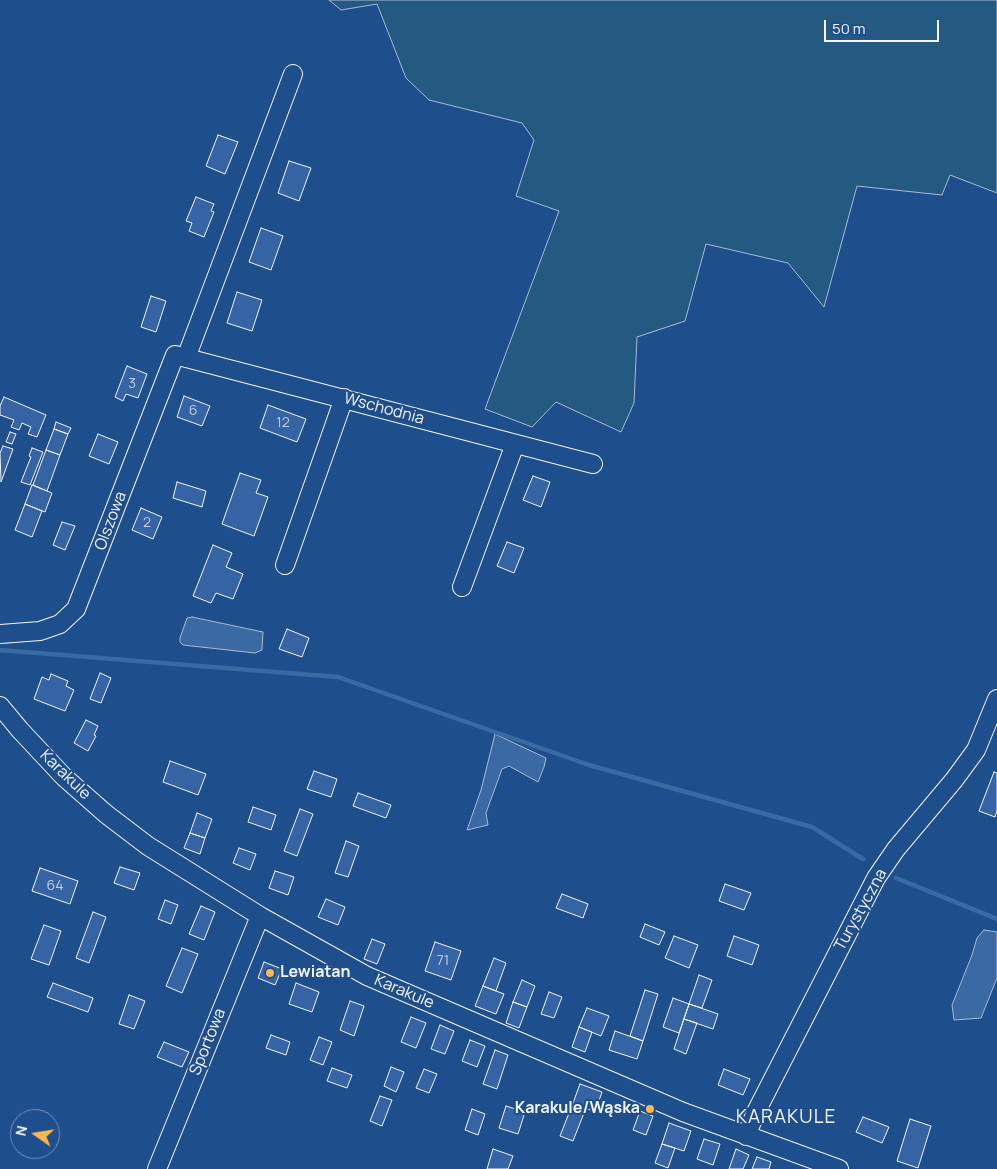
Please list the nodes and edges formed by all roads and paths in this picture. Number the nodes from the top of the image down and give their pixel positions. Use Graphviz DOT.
graph roads {
  1 [pos="293,74"];
  2 [pos="181,357"];
  3 [pos="344,398"];
  4 [pos="515,444"];
  5 [pos="593,464"];
  6 [pos="285,566"];
  7 [pos="462,587"];
  8 [pos="0,634"];
  9 [pos="997,699"];
  10 [pos="0,706"];
  11 [pos="260,916"];
  12 [pos="746,1136"];
  13 [pos="157,1169"];
  14 [pos="839,1169"];
  1 -- 2 [label="street, Olszowa"];
  2 -- 3 [label="street, Wschodnia"];
  2 -- 8 [label="street, Olszowa"];
  3 -- 4 [label="street, Wschodnia"];
  3 -- 6 [label="street"];
  4 -- 5 [label="street, Wschodnia"];
  4 -- 7 [label="street"];
  9 -- 12 [label="street, Turystyczna"];
  10 -- 11 [label="street, Karakule"];
  11 -- 12 [label="street, Karakule"];
  11 -- 13 [label="street, Sportowa"];
  12 -- 14 [label="street, Karakule"];
}
